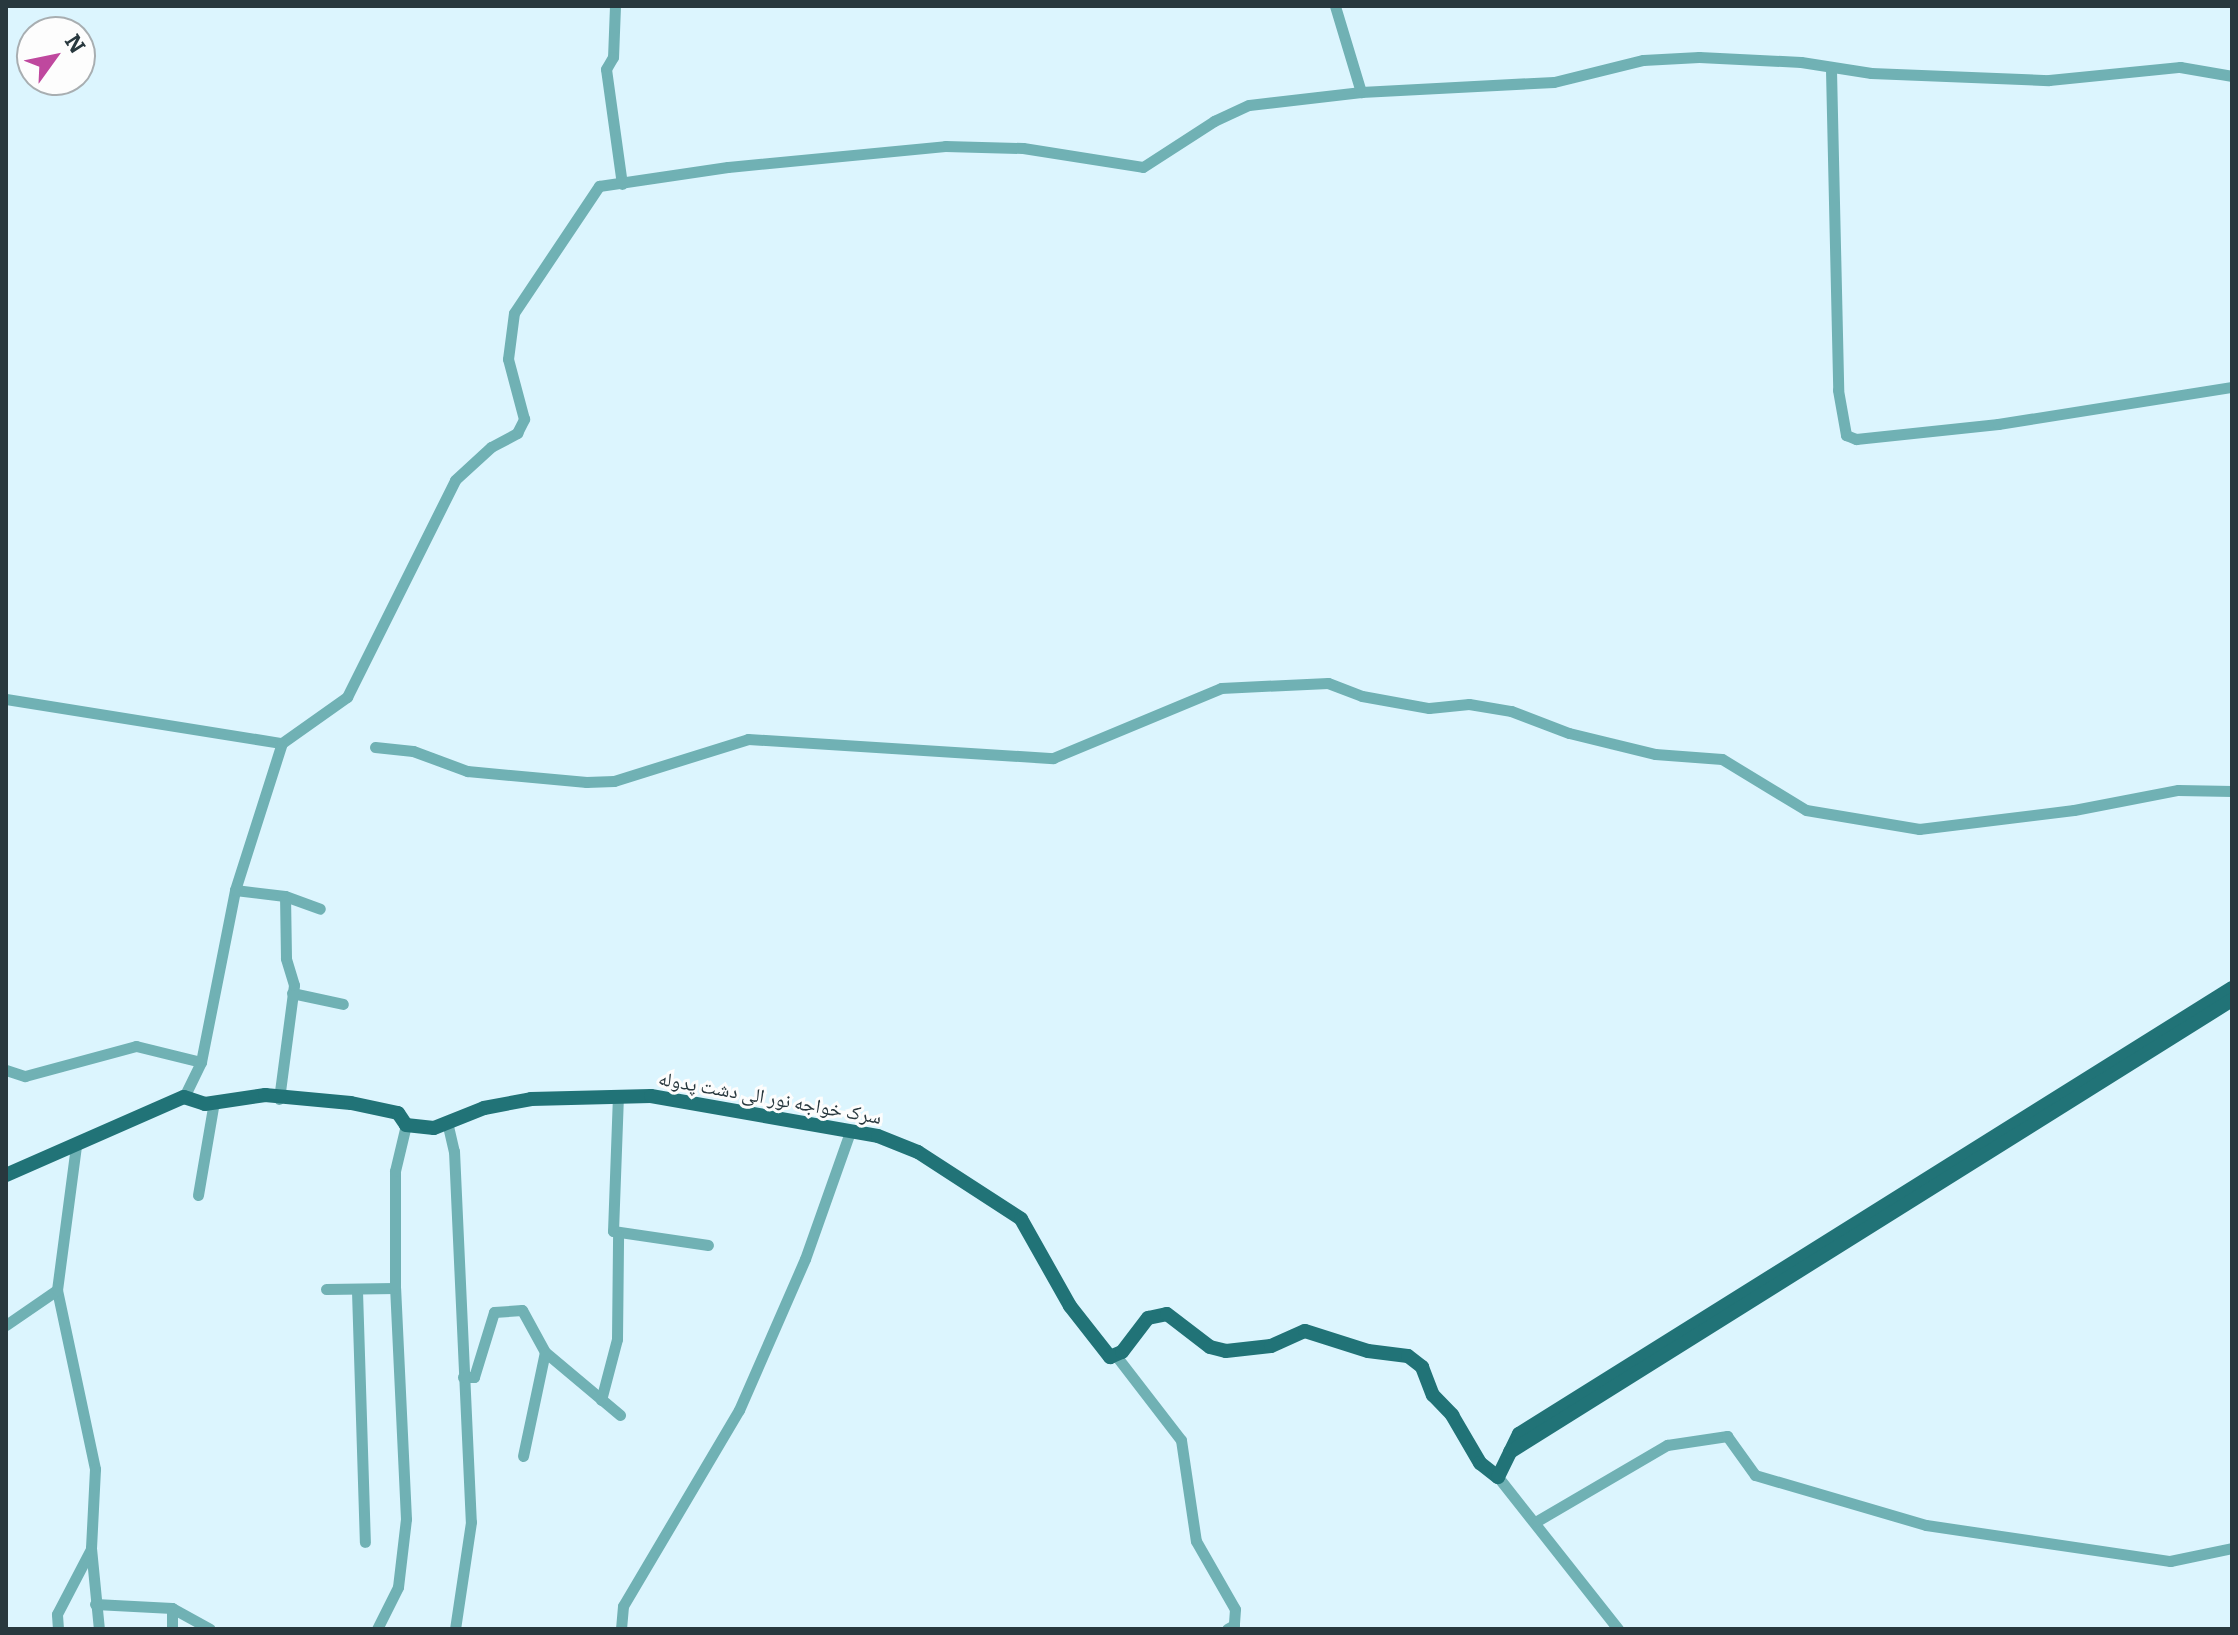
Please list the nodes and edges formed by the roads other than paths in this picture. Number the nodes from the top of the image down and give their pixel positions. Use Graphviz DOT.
graph roads {
  1 [pos="615,6"];
  2 [pos="1335,6"];
  3 [pos="1831,70"];
  4 [pos="2232,76"];
  5 [pos="1361,92"];
  6 [pos="622,184"];
  7 [pos="2232,387"];
  8 [pos="6,699"];
  9 [pos="282,743"];
  10 [pos="375,747"];
  11 [pos="2232,791"];
  12 [pos="235,890"];
  13 [pos="285,896"];
  14 [pos="320,909"];
  15 [pos="2232,988"];
  16 [pos="292,993"];
  17 [pos="2232,1000"];
  18 [pos="343,1004"];
  19 [pos="201,1062"];
  20 [pos="6,1070"];
  21 [pos="618,1095"];
  22 [pos="184,1097"];
  23 [pos="279,1099"];
  24 [pos="214,1101"];
  25 [pos="406,1125"];
  26 [pos="448,1126"];
  27 [pos="850,1132"];
  28 [pos="76,1146"];
  29 [pos="6,1175"];
  30 [pos="198,1195"];
  31 [pos="618,1236"];
  32 [pos="708,1245"];
  33 [pos="395,1288"];
  34 [pos="326,1289"];
  35 [pos="57,1290"];
  36 [pos="357,1291"];
  37 [pos="6,1325"];
  38 [pos="545,1352"];
  39 [pos="1117,1357"];
  40 [pos="463,1377"];
  41 [pos="601,1400"];
  42 [pos="620,1415"];
  43 [pos="1510,1452"];
  44 [pos="523,1456"];
  45 [pos="1498,1477"];
  46 [pos="1537,1521"];
  47 [pos="365,1542"];
  48 [pos="91,1548"];
  49 [pos="2232,1548"];
  50 [pos="95,1604"];
  51 [pos="172,1608"];
  52 [pos="621,1624"];
  53 [pos="58,1629"];
  54 [pos="99,1629"];
  55 [pos="172,1629"];
  56 [pos="210,1629"];
  57 [pos="377,1629"];
  58 [pos="455,1629"];
  59 [pos="608,1629"];
  60 [pos="1227,1629"];
  61 [pos="1618,1629"];
  1 -- 6 [label="street"];
  2 -- 5 [label="street"];
  3 -- 4 [label="street"];
  3 -- 5 [label="street"];
  3 -- 7 [label="street"];
  5 -- 6 [label="street"];
  6 -- 9 [label="street"];
  8 -- 9 [label="street"];
  9 -- 12 [label="street"];
  10 -- 11 [label="street"];
  12 -- 13 [label="street"];
  12 -- 19 [label="street"];
  13 -- 14 [label="street"];
  13 -- 16 [label="street"];
  15 -- 43 [label="main road"];
  16 -- 18 [label="street"];
  16 -- 23 [label="street"];
  17 -- 43 [label="main road"];
  19 -- 20 [label="street"];
  19 -- 22 [label="street"];
  21 -- 26 [label="main road, سرک خواجه نور الی دشت پدوله"];
  21 -- 27 [label="main road, سرک خواجه نور الی دشت پدوله"];
  21 -- 31 [label="street"];
  22 -- 24 [label="main road, سرک خواجه نور الی دشت پدوله"];
  22 -- 28 [label="main road"];
  23 -- 24 [label="main road, سرک خواجه نور الی دشت پدوله"];
  23 -- 25 [label="main road, سرک خواجه نور الی دشت پدوله"];
  24 -- 30 [label="street"];
  25 -- 26 [label="main road, سرک خواجه نور الی دشت پدوله"];
  25 -- 33 [label="street"];
  26 -- 40 [label="street"];
  27 -- 39 [label="main road, سرک خواجه نور الی دشت پدوله"];
  27 -- 52 [label="street"];
  28 -- 29 [label="main road"];
  28 -- 35 [label="street"];
  31 -- 32 [label="street"];
  31 -- 41 [label="street"];
  33 -- 36 [label="street"];
  33 -- 57 [label="street"];
  34 -- 36 [label="street"];
  35 -- 37 [label="street"];
  35 -- 48 [label="street"];
  36 -- 47 [label="street"];
  38 -- 40 [label="street"];
  38 -- 41 [label="street"];
  38 -- 44 [label="street"];
  39 -- 45 [label="main road"];
  39 -- 60 [label="street"];
  40 -- 58 [label="street"];
  41 -- 42 [label="street"];
  43 -- 45 [label="main road"];
  45 -- 46 [label="street"];
  46 -- 49 [label="street"];
  46 -- 61 [label="street"];
  48 -- 50 [label="street"];
  48 -- 53 [label="street"];
  50 -- 51 [label="street"];
  50 -- 54 [label="street"];
  51 -- 55 [label="street"];
  51 -- 56 [label="street"];
  52 -- 59 [label="street"];
}
